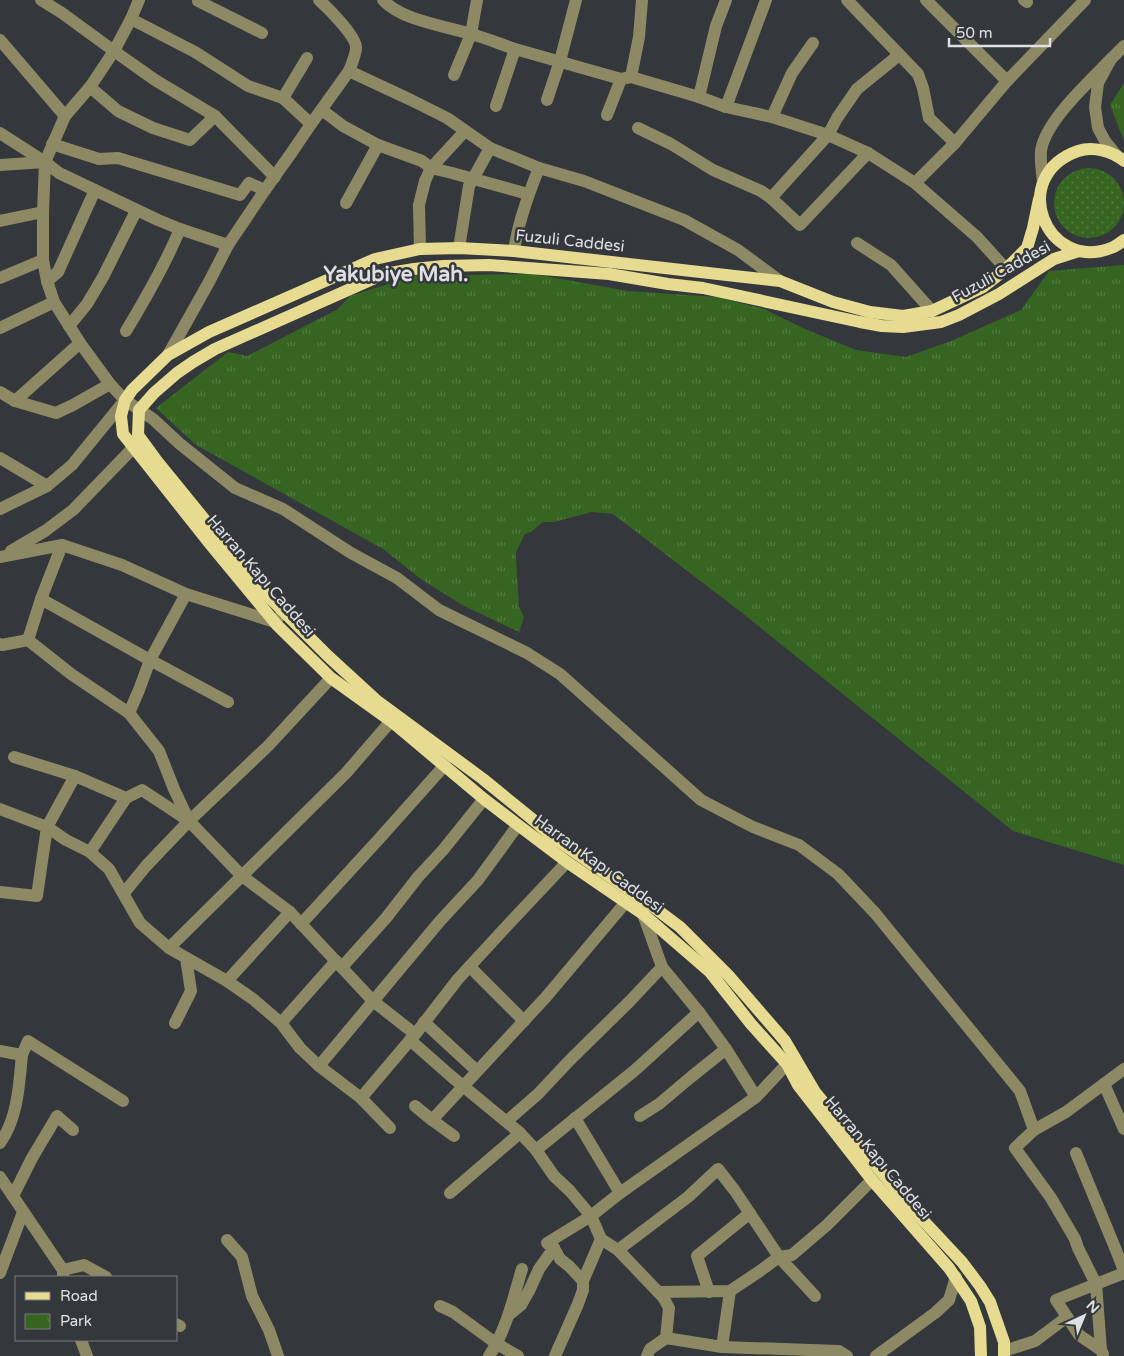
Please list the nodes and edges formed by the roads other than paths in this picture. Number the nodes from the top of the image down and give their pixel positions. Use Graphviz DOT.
graph roads {
  1 [pos="41,0"];
  2 [pos="139,0"];
  3 [pos="198,0"];
  4 [pos="319,0"];
  5 [pos="383,0"];
  6 [pos="477,0"];
  7 [pos="576,0"];
  8 [pos="642,0"];
  9 [pos="726,0"];
  10 [pos="766,0"];
  11 [pos="847,0"];
  12 [pos="926,0"];
  13 [pos="1085,0"];
  14 [pos="331,5"];
  15 [pos="131,19"];
  16 [pos="262,33"];
  17 [pos="472,34"];
  18 [pos="0,40"];
  19 [pos="813,43"];
  20 [pos="1124,46"];
  21 [pos="515,49"];
  22 [pos="114,52"];
  23 [pos="899,55"];
  24 [pos="307,58"];
  25 [pos="1112,59"];
  26 [pos="560,61"];
  27 [pos="349,72"];
  28 [pos="454,75"];
  29 [pos="626,78"];
  30 [pos="1007,80"];
  31 [pos="90,87"];
  32 [pos="283,98"];
  33 [pos="699,98"];
  34 [pos="547,100"];
  35 [pos="496,106"];
  36 [pos="726,107"];
  37 [pos="322,110"];
  38 [pos="607,115"];
  39 [pos="65,116"];
  40 [pos="214,116"];
  41 [pos="772,117"];
  42 [pos="311,124"];
  43 [pos="638,128"];
  44 [pos="465,131"];
  45 [pos="0,133"];
  46 [pos="828,135"];
  47 [pos="955,143"];
  48 [pos="52,144"];
  49 [pos="378,145"];
  50 [pos="490,148"];
  51 [pos="868,153"];
  52 [pos="1120,159"];
  53 [pos="45,162"];
  54 [pos="0,165"];
  55 [pos="431,168"];
  56 [pos="539,168"];
  57 [pos="275,177"];
  58 [pos="473,179"];
  59 [pos="1043,182"];
  60 [pos="915,184"];
  61 [pos="95,190"];
  62 [pos="265,190"];
  63 [pos="528,194"];
  64 [pos="771,198"];
  65 [pos="1039,199"];
  66 [pos="346,203"];
  67 [pos="136,210"];
  68 [pos="43,212"];
  69 [pos="0,221"];
  70 [pos="180,229"];
  71 [pos="1124,240"];
  72 [pos="857,243"];
  73 [pos="228,245"];
  74 [pos="459,248"];
  75 [pos="1118,248"];
  76 [pos="420,250"];
  77 [pos="514,251"];
  78 [pos="1080,251"];
  79 [pos="43,260"];
  80 [pos="1006,269"];
  81 [pos="0,278"];
  82 [pos="47,281"];
  83 [pos="780,281"];
  84 [pos="54,302"];
  85 [pos="932,311"];
  86 [pos="69,326"];
  87 [pos="0,328"];
  88 [pos="126,331"];
  89 [pos="80,343"];
  90 [pos="168,355"];
  91 [pos="110,384"];
  92 [pos="0,392"];
  93 [pos="125,400"];
  94 [pos="15,401"];
  95 [pos="139,410"];
  96 [pos="134,447"];
  97 [pos="0,458"];
  98 [pos="47,486"];
  99 [pos="0,509"];
  100 [pos="62,545"];
  101 [pos="1,557"];
  102 [pos="186,594"];
  103 [pos="41,599"];
  104 [pos="279,617"];
  105 [pos="28,640"];
  106 [pos="0,644"];
  107 [pos="150,660"];
  108 [pos="331,678"];
  109 [pos="228,702"];
  110 [pos="129,713"];
  111 [pos="391,721"];
  112 [pos="14,757"];
  113 [pos="445,765"];
  114 [pos="75,776"];
  115 [pos="126,798"];
  116 [pos="484,799"];
  117 [pos="0,809"];
  118 [pos="189,821"];
  119 [pos="518,825"];
  120 [pos="47,827"];
  121 [pos="90,852"];
  122 [pos="568,862"];
  123 [pos="242,876"];
  124 [pos="0,892"];
  125 [pos="124,893"];
  126 [pos="626,902"];
  127 [pos="290,912"];
  128 [pos="643,914"];
  129 [pos="301,924"];
  130 [pos="169,948"];
  131 [pos="186,958"];
  132 [pos="339,964"];
  133 [pos="470,967"];
  134 [pos="662,968"];
  135 [pos="227,980"];
  136 [pos="373,1001"];
  137 [pos="699,1012"];
  138 [pos="524,1021"];
  139 [pos="424,1022"];
  140 [pos="175,1023"];
  141 [pos="281,1023"];
  142 [pos="412,1037"];
  143 [pos="726,1049"];
  144 [pos="0,1051"];
  145 [pos="22,1055"];
  146 [pos="787,1064"];
  147 [pos="319,1066"];
  148 [pos="1124,1068"];
  149 [pos="477,1071"];
  150 [pos="1104,1084"];
  151 [pos="464,1086"];
  152 [pos="756,1096"];
  153 [pos="361,1098"];
  154 [pos="123,1101"];
  155 [pos="415,1106"];
  156 [pos="640,1116"];
  157 [pos="575,1118"];
  158 [pos="432,1120"];
  159 [pos="507,1121"];
  160 [pos="390,1128"];
  161 [pos="1124,1129"];
  162 [pos="73,1130"];
  163 [pos="1034,1130"];
  164 [pos="520,1133"];
  165 [pos="454,1136"];
  166 [pos="0,1143"];
  167 [pos="536,1150"];
  168 [pos="1076,1153"];
  169 [pos="0,1177"];
  170 [pos="872,1180"];
  171 [pos="450,1193"];
  172 [pos="620,1193"];
  173 [pos="14,1196"];
  174 [pos="23,1212"];
  175 [pos="750,1213"];
  176 [pos="591,1216"];
  177 [pos="601,1239"];
  178 [pos="227,1240"];
  179 [pos="554,1248"];
  180 [pos="618,1250"];
  181 [pos="779,1257"];
  182 [pos="522,1269"];
  183 [pos="0,1273"];
  184 [pos="63,1274"];
  185 [pos="1124,1274"];
  186 [pos="104,1276"];
  187 [pos="956,1277"];
  188 [pos="583,1280"];
  189 [pos="1096,1284"];
  190 [pos="730,1291"];
  191 [pos="658,1292"];
  192 [pos="710,1292"];
  193 [pos="815,1296"];
  194 [pos="440,1306"];
  195 [pos="509,1315"];
  196 [pos="1067,1317"];
  197 [pos="666,1338"];
  198 [pos="81,1341"];
  199 [pos="497,1344"];
  200 [pos="722,1347"];
  201 [pos="747,1352"];
  202 [pos="1102,1353"];
  203 [pos="1004,1354"];
  204 [pos="87,1356"];
  205 [pos="278,1356"];
  206 [pos="489,1356"];
  207 [pos="518,1356"];
  208 [pos="555,1356"];
  209 [pos="647,1356"];
  210 [pos="847,1356"];
  211 [pos="876,1356"];
  212 [pos="981,1356"];
  1 -- 22 [label="street"];
  2 -- 15 [label="street"];
  3 -- 16 [label="street"];
  4 -- 14 [label="street"];
  5 -- 17 [label="street"];
  6 -- 17 [label="street"];
  7 -- 26 [label="street"];
  8 -- 29 [label="street"];
  9 -- 33 [label="street"];
  10 -- 36 [label="street"];
  11 -- 23 [label="street"];
  12 -- 30 [label="street"];
  13 -- 30 [label="street"];
  14 -- 27 [label="street"];
  15 -- 22 [label="street"];
  15 -- 32 [label="street"];
  17 -- 21 [label="street"];
  17 -- 28 [label="street"];
  18 -- 39 [label="street"];
  19 -- 41 [label="street"];
  20 -- 25 [label="street"];
  21 -- 26 [label="street"];
  21 -- 35 [label="street"];
  22 -- 31 [label="street"];
  22 -- 40 [label="street"];
  23 -- 46 [label="street"];
  23 -- 47 [label="street"];
  24 -- 32 [label="street"];
  25 -- 52 [label="street"];
  25 -- 59 [label="street"];
  26 -- 29 [label="street"];
  26 -- 34 [label="street"];
  27 -- 37 [label="street"];
  27 -- 44 [label="street"];
  29 -- 33 [label="street"];
  29 -- 38 [label="street"];
  30 -- 47 [label="street"];
  31 -- 39 [label="street"];
  31 -- 40 [label="street"];
  32 -- 42 [label="street"];
  33 -- 36 [label="street"];
  36 -- 41 [label="street"];
  37 -- 42 [label="street"];
  37 -- 49 [label="street"];
  39 -- 48 [label="street"];
  40 -- 57 [label="street"];
  41 -- 46 [label="street"];
  42 -- 57 [label="street"];
  43 -- 64 [label="street"];
  44 -- 50 [label="street"];
  44 -- 55 [label="street"];
  45 -- 53 [label="street"];
  46 -- 51 [label="street"];
  46 -- 64 [label="street"];
  47 -- 60 [label="street"];
  48 -- 53 [label="street"];
  48 -- 62 [label="street"];
  49 -- 55 [label="street"];
  49 -- 66 [label="street"];
  50 -- 56 [label="street"];
  50 -- 58 [label="street"];
  51 -- 60 [label="street"];
  51 -- 64 [label="street"];
  52 -- 59 [label="main road"];
  53 -- 54 [label="street"];
  53 -- 61 [label="street"];
  53 -- 68 [label="street"];
  55 -- 58 [label="street"];
  55 -- 76 [label="street"];
  56 -- 63 [label="street"];
  56 -- 83 [label="street"];
  57 -- 62 [label="street"];
  58 -- 63 [label="street"];
  58 -- 74 [label="street"];
  59 -- 65 [label="main road, Fuzuli Caddesi"];
  60 -- 80 [label="street"];
  61 -- 67 [label="street"];
  61 -- 82 [label="street"];
  62 -- 73 [label="street"];
  63 -- 77 [label="street"];
  65 -- 78 [label="main road"];
  65 -- 80 [label="main road, Fuzuli Caddesi"];
  67 -- 70 [label="street"];
  67 -- 86 [label="street"];
  68 -- 69 [label="street"];
  68 -- 79 [label="street"];
  70 -- 73 [label="street"];
  70 -- 88 [label="street"];
  71 -- 75 [label="main road"];
  72 -- 85 [label="street"];
  73 -- 90 [label="street"];
  74 -- 76 [label="main road, Fuzuli Caddesi"];
  74 -- 77 [label="main road, Fuzuli Caddesi"];
  75 -- 78 [label="main road, Fuzuli Caddesi"];
  76 -- 90 [label="main road, Fuzuli Caddesi"];
  77 -- 83 [label="main road, Fuzuli Caddesi"];
  78 -- 95 [label="main road, Fuzuli Caddesi"];
  79 -- 81 [label="street"];
  79 -- 82 [label="street"];
  80 -- 85 [label="main road, Fuzuli Caddesi"];
  82 -- 84 [label="street"];
  83 -- 85 [label="main road, Fuzuli Caddesi"];
  84 -- 86 [label="street"];
  84 -- 87 [label="street"];
  86 -- 89 [label="street"];
  89 -- 91 [label="street"];
  89 -- 94 [label="street"];
  90 -- 93 [label="main road, Fuzuli Caddesi"];
  91 -- 93 [label="street"];
  91 -- 94 [label="street"];
  92 -- 94 [label="street"];
  93 -- 95 [label="street"];
  93 -- 96 [label="main road"];
  93 -- 98 [label="street"];
  95 -- 104 [label="main road, Harran Kapı Caddesi"];
  95 -- 163 [label="street"];
  96 -- 101 [label="street"];
  96 -- 104 [label="main road, Harran Kapı Caddesi"];
  97 -- 98 [label="street"];
  98 -- 99 [label="street"];
  100 -- 101 [label="street"];
  100 -- 102 [label="street"];
  100 -- 103 [label="street"];
  102 -- 104 [label="street"];
  102 -- 107 [label="street"];
  103 -- 105 [label="street"];
  103 -- 107 [label="street"];
  104 -- 108 [label="main road, Harran Kapı Caddesi"];
  104 -- 203 [label="main road, Harran Kapı Caddesi"];
  105 -- 106 [label="street"];
  105 -- 110 [label="street"];
  107 -- 109 [label="street"];
  107 -- 110 [label="street"];
  108 -- 111 [label="main road, Harran Kapı Caddesi"];
  108 -- 118 [label="street"];
  110 -- 118 [label="street"];
  111 -- 113 [label="main road, Harran Kapı Caddesi"];
  111 -- 123 [label="street"];
  112 -- 114 [label="street"];
  113 -- 116 [label="main road, Harran Kapı Caddesi"];
  113 -- 129 [label="street"];
  114 -- 115 [label="street"];
  114 -- 120 [label="street"];
  115 -- 118 [label="street"];
  115 -- 121 [label="street"];
  116 -- 119 [label="main road, Harran Kapı Caddesi"];
  116 -- 132 [label="street"];
  117 -- 120 [label="street"];
  118 -- 123 [label="street"];
  118 -- 125 [label="street"];
  119 -- 122 [label="main road, Harran Kapı Caddesi"];
  119 -- 136 [label="street"];
  120 -- 121 [label="street"];
  120 -- 124 [label="street"];
  121 -- 125 [label="street"];
  122 -- 126 [label="main road, Harran Kapı Caddesi"];
  122 -- 133 [label="street"];
  123 -- 127 [label="street"];
  123 -- 130 [label="street"];
  125 -- 130 [label="street"];
  126 -- 128 [label="main road, Harran Kapı Caddesi"];
  126 -- 138 [label="street"];
  127 -- 129 [label="street"];
  127 -- 135 [label="street"];
  128 -- 134 [label="street"];
  128 -- 146 [label="main road, Harran Kapı Caddesi"];
  129 -- 132 [label="street"];
  130 -- 131 [label="street"];
  131 -- 135 [label="street"];
  131 -- 140 [label="street"];
  132 -- 136 [label="street"];
  132 -- 141 [label="street"];
  133 -- 138 [label="street"];
  133 -- 139 [label="street"];
  134 -- 137 [label="street"];
  134 -- 159 [label="street"];
  135 -- 141 [label="street"];
  136 -- 142 [label="street"];
  136 -- 147 [label="street"];
  137 -- 143 [label="street"];
  137 -- 157 [label="street"];
  138 -- 149 [label="street"];
  139 -- 142 [label="street"];
  139 -- 149 [label="street"];
  141 -- 147 [label="street"];
  142 -- 151 [label="street"];
  142 -- 153 [label="street"];
  143 -- 152 [label="street"];
  143 -- 156 [label="street"];
  144 -- 145 [label="street"];
  145 -- 154 [label="street"];
  145 -- 166 [label="street"];
  146 -- 152 [label="street"];
  146 -- 170 [label="main road, Harran Kapı Caddesi"];
  147 -- 153 [label="street"];
  148 -- 150 [label="street"];
  149 -- 151 [label="street"];
  150 -- 161 [label="street"];
  150 -- 163 [label="street"];
  151 -- 158 [label="street"];
  151 -- 159 [label="street"];
  152 -- 172 [label="street"];
  153 -- 160 [label="street"];
  155 -- 158 [label="street"];
  157 -- 167 [label="street"];
  157 -- 172 [label="street"];
  158 -- 165 [label="street"];
  159 -- 164 [label="street"];
  162 -- 173 [label="street"];
  163 -- 189 [label="street"];
  164 -- 167 [label="street"];
  164 -- 171 [label="street"];
  167 -- 176 [label="street"];
  168 -- 185 [label="street"];
  169 -- 173 [label="street"];
  170 -- 181 [label="street"];
  170 -- 187 [label="main road, Harran Kapı Caddesi"];
  172 -- 176 [label="street"];
  173 -- 174 [label="street"];
  174 -- 183 [label="street"];
  174 -- 184 [label="street"];
  175 -- 180 [label="street"];
  175 -- 181 [label="street"];
  175 -- 192 [label="street"];
  176 -- 177 [label="street"];
  176 -- 179 [label="street"];
  177 -- 180 [label="street"];
  177 -- 188 [label="street"];
  178 -- 205 [label="street"];
  179 -- 188 [label="street"];
  179 -- 195 [label="street"];
  180 -- 191 [label="street"];
  181 -- 190 [label="street"];
  181 -- 193 [label="street"];
  182 -- 195 [label="street"];
  184 -- 186 [label="street"];
  185 -- 189 [label="street"];
  187 -- 211 [label="street"];
  187 -- 212 [label="main road, Harran Kapı Caddesi"];
  188 -- 208 [label="street"];
  189 -- 196 [label="street"];
  189 -- 202 [label="street"];
  190 -- 192 [label="street"];
  190 -- 200 [label="street"];
  191 -- 192 [label="street"];
  191 -- 197 [label="street"];
  194 -- 199 [label="street"];
  195 -- 199 [label="street"];
  196 -- 202 [label="street"];
  196 -- 203 [label="street"];
  197 -- 200 [label="street"];
  197 -- 209 [label="street"];
  198 -- 204 [label="street"];
  199 -- 206 [label="street"];
  199 -- 207 [label="street"];
  200 -- 201 [label="street"];
  201 -- 210 [label="street"];
}
